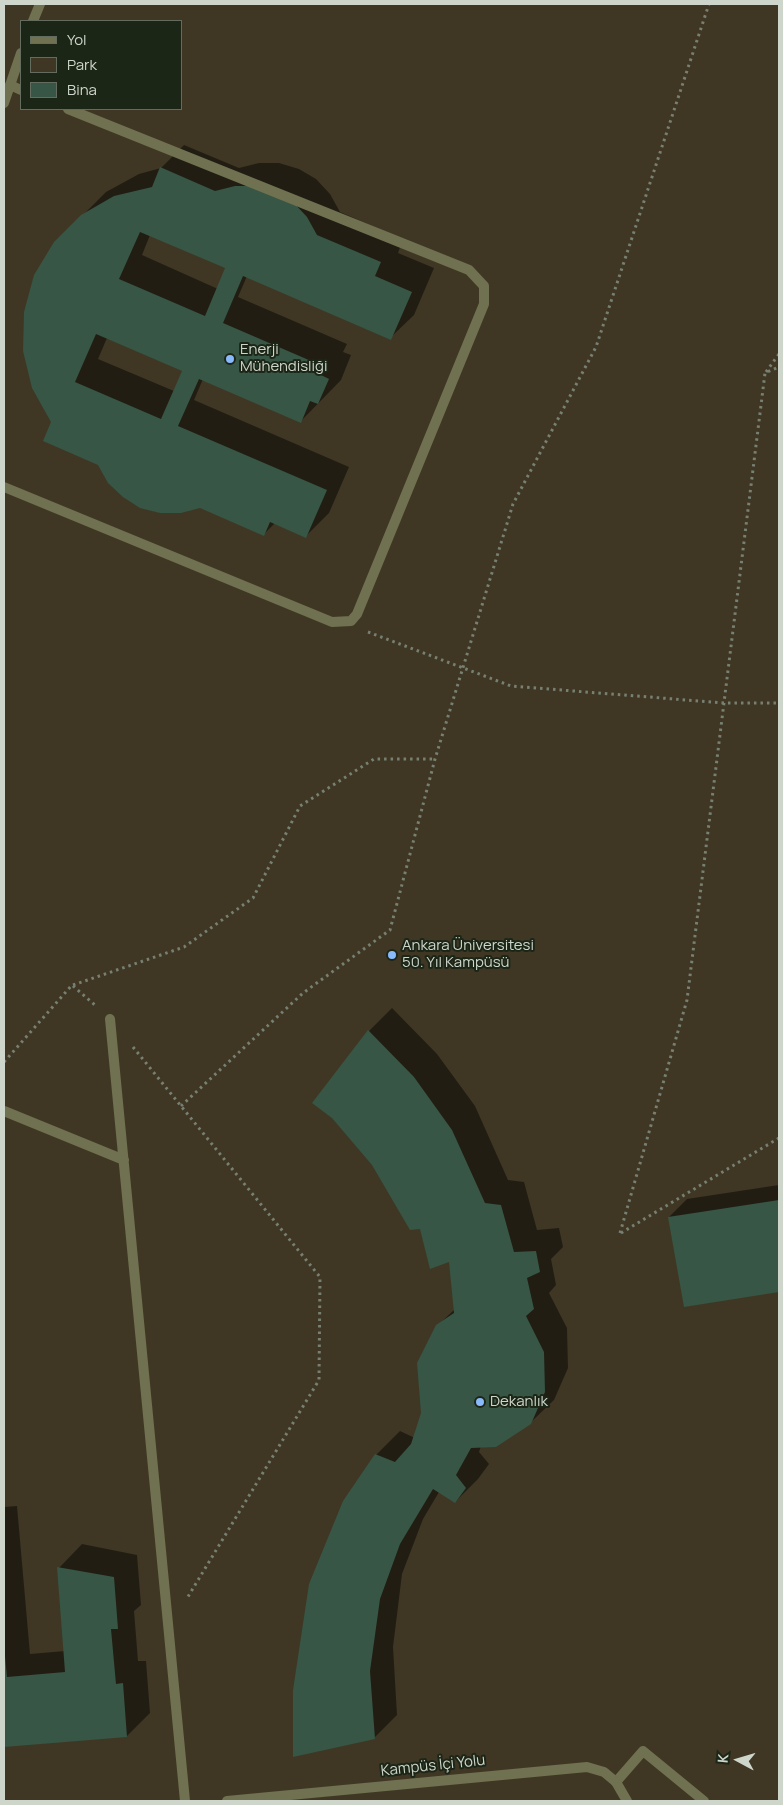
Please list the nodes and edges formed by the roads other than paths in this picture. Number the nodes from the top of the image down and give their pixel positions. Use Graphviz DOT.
graph roads {
  1 [pos="40,4"];
  2 [pos="33,20"];
  3 [pos="20,57"];
  4 [pos="10,86"];
  5 [pos="20,90"];
  6 [pos="4,104"];
  7 [pos="70,110"];
  8 [pos="4,488"];
  9 [pos="110,1019"];
  10 [pos="4,1111"];
  11 [pos="124,1160"];
  12 [pos="616,1782"];
  13 [pos="185,1801"];
  14 [pos="227,1801"];
  15 [pos="627,1801"];
  16 [pos="704,1801"];
  1 -- 2 [label="street"];
  3 -- 4 [label="street"];
  4 -- 5 [label="street"];
  4 -- 6 [label="street"];
  7 -- 8 [label="street"];
  9 -- 11 [label="street"];
  10 -- 11 [label="street"];
  11 -- 13 [label="street"];
  12 -- 14 [label="street, Kampüs İçi Yolu"];
  12 -- 15 [label="street, Kampüs İçi Yolu"];
  12 -- 16 [label="street"];
}
